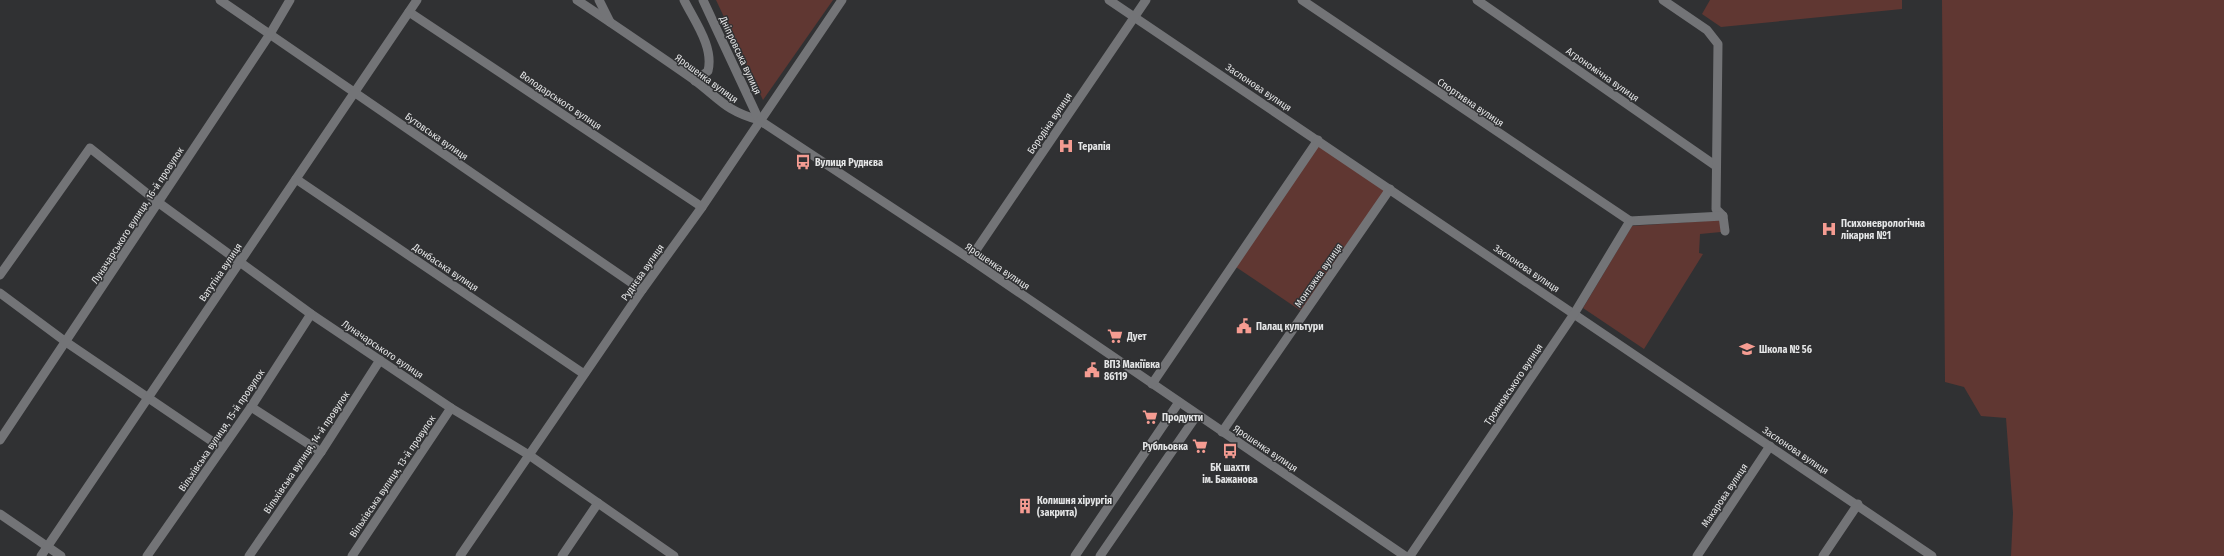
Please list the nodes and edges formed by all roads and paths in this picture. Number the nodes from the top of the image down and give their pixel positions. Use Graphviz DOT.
graph roads {
  1 [pos="220,0"];
  2 [pos="290,0"];
  3 [pos="417,0"];
  4 [pos="577,0"];
  5 [pos="599,0"];
  6 [pos="684,0"];
  7 [pos="703,0"];
  8 [pos="842,0"];
  9 [pos="1109,0"];
  10 [pos="1146,0"];
  11 [pos="1302,0"];
  12 [pos="1477,0"];
  13 [pos="1663,0"];
  14 [pos="409,12"];
  15 [pos="1134,17"];
  16 [pos="610,23"];
  17 [pos="270,34"];
  18 [pos="695,81"];
  19 [pos="355,92"];
  20 [pos="759,120"];
  21 [pos="1318,140"];
  22 [pos="1716,166"];
  23 [pos="296,179"];
  24 [pos="1390,189"];
  25 [pos="159,203"];
  26 [pos="702,207"];
  27 [pos="1723,216"];
  28 [pos="1630,221"];
  29 [pos="1725,231"];
  30 [pos="970,259"];
  31 [pos="241,261"];
  32 [pos="0,275"];
  33 [pos="642,290"];
  34 [pos="0,293"];
  35 [pos="311,314"];
  36 [pos="1574,314"];
  37 [pos="66,342"];
  38 [pos="380,360"];
  39 [pos="584,374"];
  40 [pos="1152,384"];
  41 [pos="148,399"];
  42 [pos="1179,402"];
  43 [pos="251,407"];
  44 [pos="451,408"];
  45 [pos="1197,415"];
  46 [pos="1222,432"];
  47 [pos="0,440"];
  48 [pos="1770,446"];
  49 [pos="222,448"];
  50 [pos="321,452"];
  51 [pos="528,455"];
  52 [pos="598,503"];
  53 [pos="1858,504"];
  54 [pos="0,514"];
  55 [pos="48,547"];
  56 [pos="663,553"];
  57 [pos="1927,554"];
  58 [pos="41,556"];
  59 [pos="61,556"];
  60 [pos="147,556"];
  61 [pos="249,556"];
  62 [pos="352,556"];
  63 [pos="460,556"];
  64 [pos="562,556"];
  65 [pos="674,556"];
  66 [pos="1075,556"];
  67 [pos="1100,556"];
  68 [pos="1405,556"];
  69 [pos="1410,556"];
  70 [pos="1696,556"];
  71 [pos="1823,556"];
  1 -- 17 [label="street, Бутовська вулиця"];
  2 -- 17 [label="street, Луначарського вулиця, 16-й провулок"];
  3 -- 14 [label="street, Ватутіна вулиця"];
  4 -- 16 [label="street, Ярошенка вулиця"];
  5 -- 16 [label="street"];
  6 -- 18 [label="street"];
  7 -- 20 [label="street, Дніпровська вулиця"];
  8 -- 20 [label="street, Руднєва вулиця"];
  9 -- 15 [label="street, Заслонова вулиця"];
  10 -- 15 [label="street, Бородіна вулиця"];
  11 -- 28 [label="street, Спортивна вулиця"];
  12 -- 22 [label="street, Агрономічна вулиця"];
  13 -- 22 [label="street"];
  14 -- 19 [label="street, Ватутіна вулиця"];
  14 -- 26 [label="street, Володарського вулиця"];
  15 -- 21 [label="street, Заслонова вулиця"];
  15 -- 30 [label="street, Бородіна вулиця"];
  16 -- 18 [label="street, Ярошенка вулиця"];
  17 -- 19 [label="street, Бутовська вулиця"];
  17 -- 25 [label="street, Луначарського вулиця, 16-й провулок"];
  18 -- 20 [label="street, Ярошенка вулиця"];
  19 -- 23 [label="street, Ватутіна вулиця"];
  19 -- 33 [label="street, Бутовська вулиця"];
  20 -- 26 [label="street, Руднєва вулиця"];
  20 -- 30 [label="street, Ярошенка вулиця"];
  21 -- 24 [label="street, Заслонова вулиця"];
  21 -- 40 [label="street"];
  22 -- 27 [label="street"];
  23 -- 31 [label="street, Ватутіна вулиця"];
  23 -- 39 [label="street, Донбаська вулиця"];
  24 -- 36 [label="street, Заслонова вулиця"];
  24 -- 46 [label="street, Монтажна вулиця"];
  25 -- 31 [label="street, Луначарського вулиця"];
  25 -- 32 [label="street, Луначарського вулиця"];
  25 -- 37 [label="street, Луначарського вулиця, 16-й провулок"];
  26 -- 33 [label="street, Руднєва вулиця"];
  27 -- 28 [label="street"];
  27 -- 29 [label="street"];
  28 -- 36 [label="street, Трояновського вулиця"];
  30 -- 40 [label="street, Ярошенка вулиця"];
  31 -- 35 [label="street, Луначарського вулиця"];
  31 -- 41 [label="street, Ватутіна вулиця"];
  33 -- 39 [label="street, Руднєва вулиця"];
  34 -- 37 [label="street"];
  35 -- 38 [label="street, Луначарського вулиця"];
  35 -- 43 [label="street, Вільхівська вулиця, 15-й провулок"];
  36 -- 48 [label="street, Заслонова вулиця"];
  36 -- 69 [label="street, Трояновського вулиця"];
  37 -- 41 [label="street"];
  37 -- 47 [label="street, Луначарського вулиця, 16-й провулок"];
  38 -- 44 [label="street, Луначарського вулиця"];
  38 -- 50 [label="street, Вільхівська вулиця, 14-й провулок"];
  39 -- 51 [label="street, Руднєва вулиця"];
  40 -- 42 [label="street, Ярошенка вулиця"];
  41 -- 49 [label="street"];
  41 -- 55 [label="street, Ватутіна вулиця"];
  42 -- 45 [label="street, Ярошенка вулиця"];
  42 -- 66 [label="street"];
  43 -- 49 [label="street, Вільхівська вулиця, 15-й провулок"];
  43 -- 50 [label="street"];
  44 -- 51 [label="street, Луначарського вулиця"];
  44 -- 62 [label="street, Вільхівська вулиця, 13-й провулок"];
  45 -- 46 [label="street, Ярошенка вулиця"];
  45 -- 67 [label="street"];
  46 -- 68 [label="street, Ярошенка вулиця"];
  48 -- 53 [label="street, Заслонова вулиця"];
  48 -- 70 [label="street, Макарова вулиця"];
  49 -- 60 [label="street, Вільхівська вулиця, 15-й провулок"];
  50 -- 61 [label="street, Вільхівська вулиця, 14-й провулок"];
  51 -- 52 [label="street, Луначарського вулиця"];
  51 -- 63 [label="street, Руднєва вулиця"];
  52 -- 56 [label="street, Луначарського вулиця"];
  52 -- 64 [label="street"];
  53 -- 57 [label="street, Заслонова вулиця"];
  53 -- 71 [label="street"];
  54 -- 55 [label="street"];
  55 -- 58 [label="street, Ватутіна вулиця"];
  55 -- 59 [label="street"];
  56 -- 65 [label="street, Луначарського вулиця"];
}
